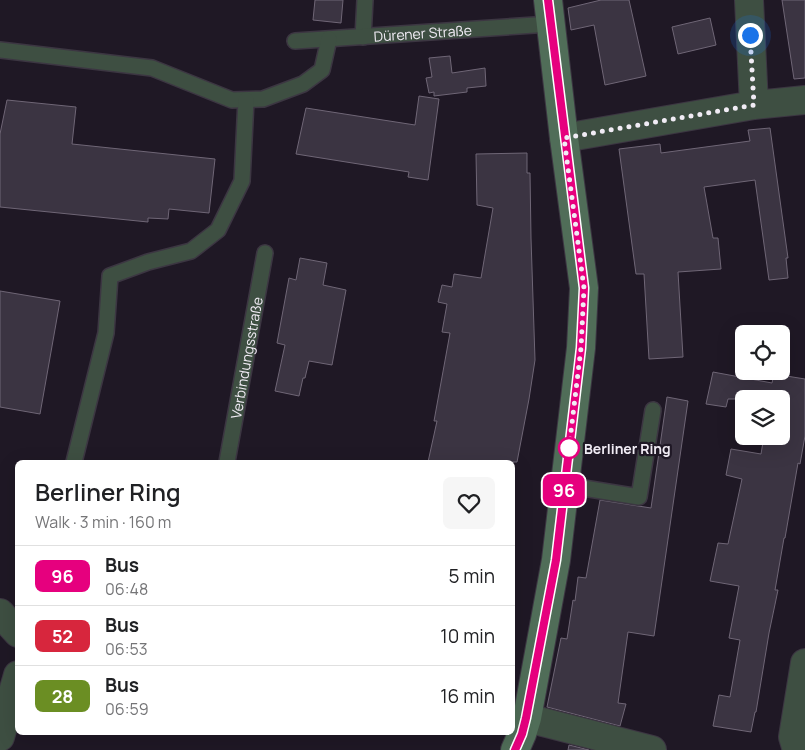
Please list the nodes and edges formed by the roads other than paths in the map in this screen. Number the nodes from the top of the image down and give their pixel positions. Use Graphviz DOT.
graph roads {
  1 [pos="365,0"];
  2 [pos="748,0"];
  3 [pos="549,12"];
  4 [pos="363,37"];
  5 [pos="329,39"];
  6 [pos="295,41"];
  7 [pos="0,50"];
  8 [pos="246,100"];
  9 [pos="805,100"];
  10 [pos="754,105"];
  11 [pos="564,138"];
  12 [pos="265,253"];
  13 [pos="653,410"];
  14 [pos="74,460"];
  15 [pos="227,460"];
  16 [pos="565,485"];
  17 [pos="0,613"];
  18 [pos="15,630"];
  19 [pos="805,663"];
  20 [pos="15,685"];
  21 [pos="519,733"];
  22 [pos="0,737"];
  23 [pos="652,750"];
  24 [pos="797,750"];
  1 -- 4 [label="lane"];
  2 -- 10 [label="street"];
  3 -- 4 [label="lane, Dürener Straße"];
  3 -- 11 [label="street, Dürener Straße"];
  4 -- 5 [label="lane, Dürener Straße"];
  5 -- 6 [label="lane, Dürener Straße"];
  5 -- 8 [label="lane"];
  7 -- 8 [label="lane"];
  8 -- 14 [label="lane"];
  9 -- 10 [label="street"];
  10 -- 11 [label="street"];
  11 -- 16 [label="street, Dürener Straße"];
  12 -- 15 [label="lane, Verbindungsstraße"];
  13 -- 16 [label="lane"];
  16 -- 21 [label="street, Dürener Straße"];
  17 -- 18 [label="street"];
  19 -- 24 [label="street"];
  20 -- 22 [label="street"];
  21 -- 23 [label="street"];
}
